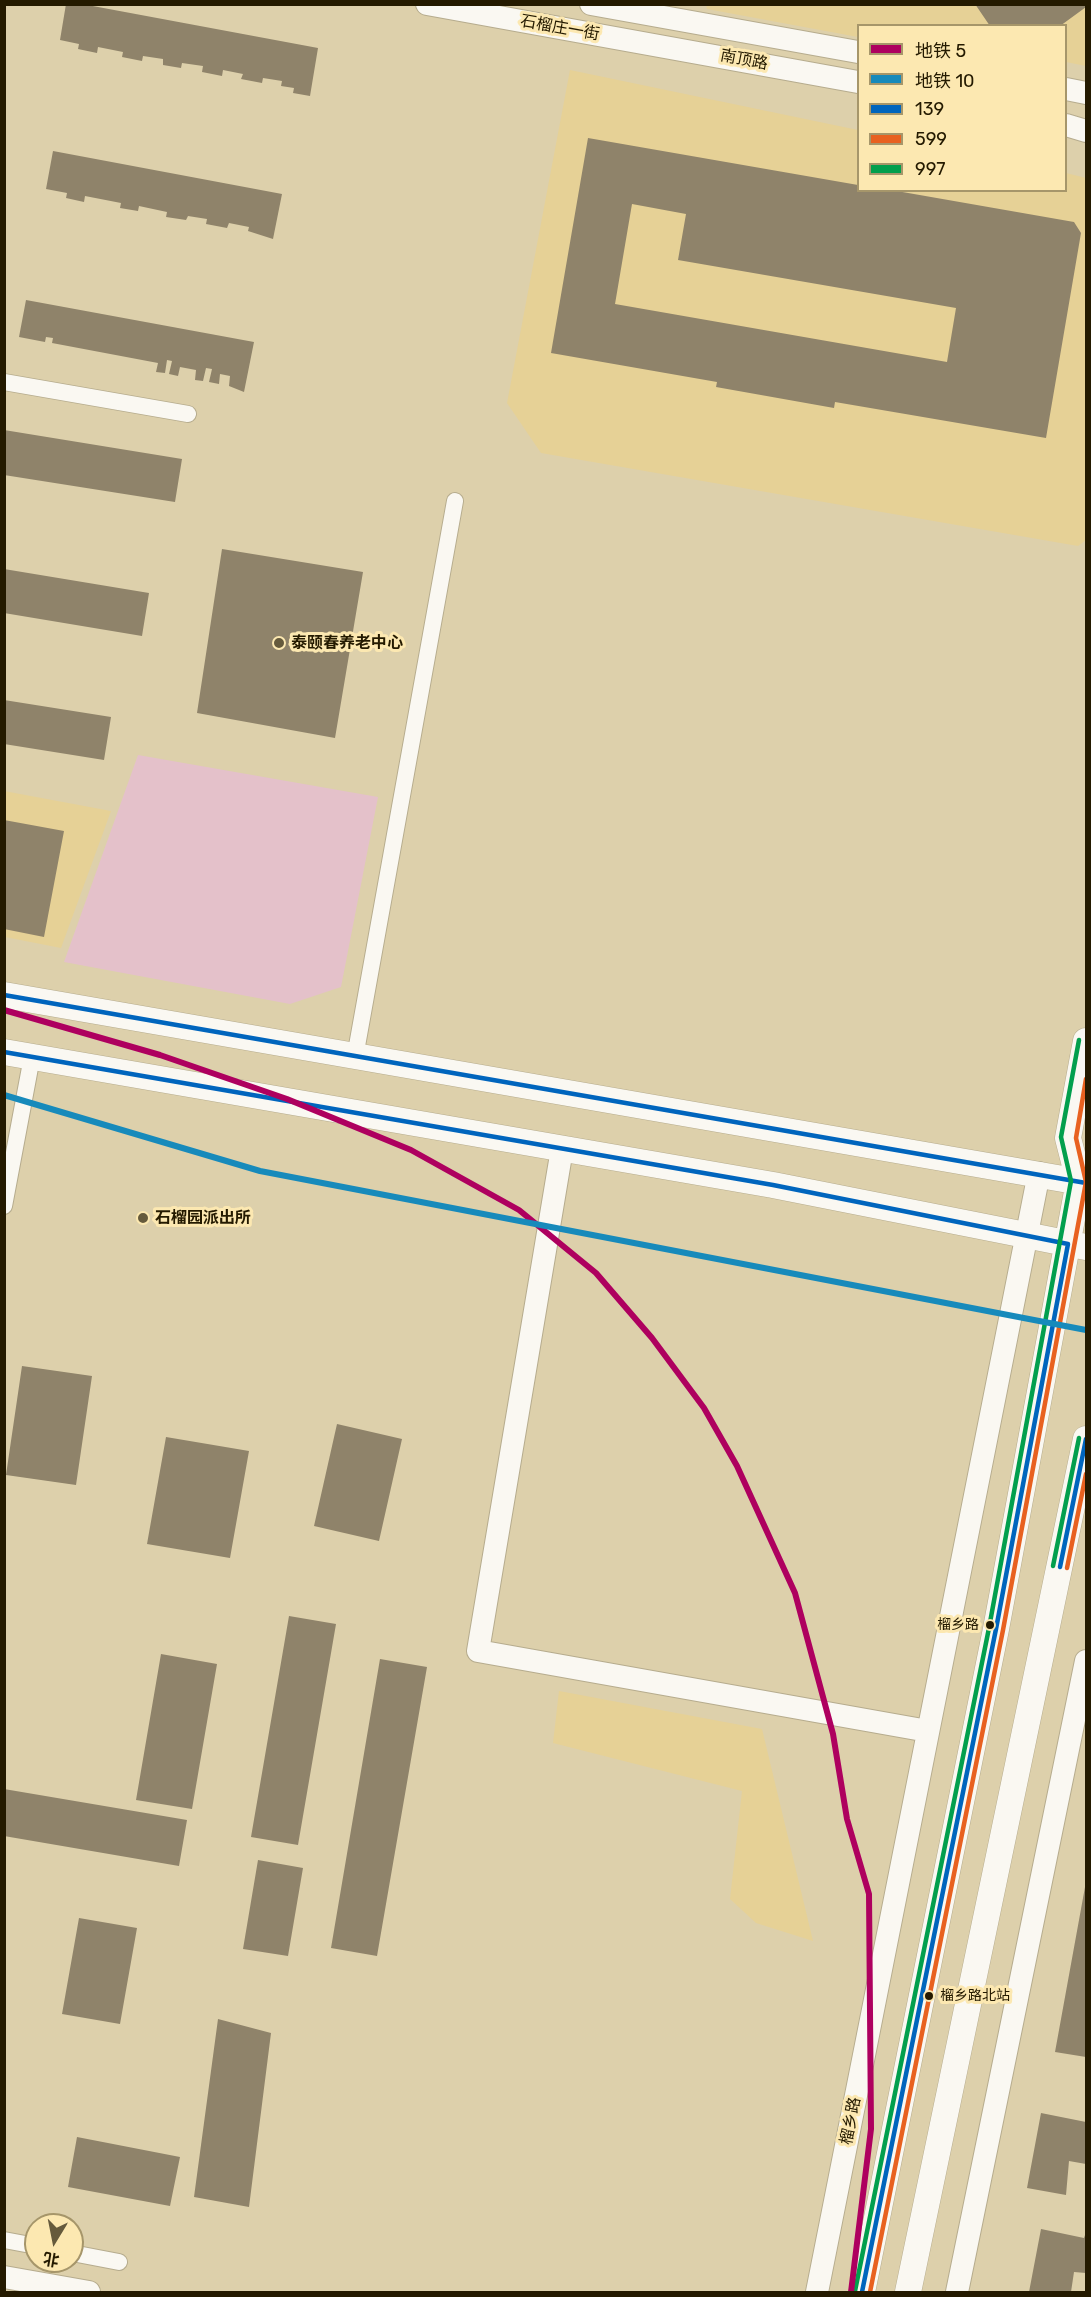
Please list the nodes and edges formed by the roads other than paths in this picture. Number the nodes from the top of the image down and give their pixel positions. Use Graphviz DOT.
graph roads {
  1 [pos="427,4"];
  2 [pos="591,4"];
  3 [pos="661,11"];
  4 [pos="657,44"];
  5 [pos="857,52"];
  6 [pos="857,82"];
  7 [pos="1067,89"];
  8 [pos="1086,93"];
  9 [pos="1067,126"];
  10 [pos="1086,131"];
  11 [pos="4,382"];
  12 [pos="188,414"];
  13 [pos="454,501"];
  14 [pos="4,995"];
  15 [pos="1086,1041"];
  16 [pos="4,1052"];
  17 [pos="32,1057"];
  18 [pos="355,1057"];
  19 [pos="562,1149"];
  20 [pos="1038,1173"];
  21 [pos="1083,1182"];
  22 [pos="4,1206"];
  23 [pos="1027,1235"];
  24 [pos="1077,1245"];
  25 [pos="1086,1439"];
  26 [pos="1086,1661"];
  27 [pos="928,1731"];
  28 [pos="1079,1731"];
  29 [pos="4,2240"];
  30 [pos="24,2244"];
  31 [pos="84,2255"];
  32 [pos="119,2262"];
  33 [pos="4,2277"];
  34 [pos="89,2292"];
  35 [pos="817,2292"];
  36 [pos="862,2292"];
  37 [pos="908,2292"];
  38 [pos="957,2292"];
  1 -- 4 [label="street, 石榴庄一街"];
  2 -- 3 [label="street, 石榴庄一街"];
  3 -- 4 [label="street"];
  3 -- 5 [label="street, 南顶路"];
  4 -- 6 [label="street, 南顶路"];
  7 -- 8 [label="street"];
  9 -- 10 [label="street"];
  11 -- 12 [label="street"];
  13 -- 18 [label="street"];
  14 -- 18 [label="main road"];
  15 -- 21 [label="main road"];
  16 -- 17 [label="main road"];
  17 -- 19 [label="main road"];
  17 -- 22 [label="street"];
  18 -- 20 [label="main road"];
  19 -- 23 [label="main road"];
  19 -- 27 [label="street"];
  20 -- 21 [label="main road"];
  20 -- 23 [label="street, 榴乡路"];
  21 -- 24 [label="main road"];
  23 -- 24 [label="main road"];
  23 -- 27 [label="street, 榴乡路"];
  24 -- 36 [label="main road"];
  25 -- 37 [label="main road"];
  26 -- 28 [label="street"];
  27 -- 35 [label="street, 榴乡路"];
  28 -- 38 [label="street"];
  29 -- 30 [label="street"];
  31 -- 32 [label="street"];
  33 -- 34 [label="street"];
}
